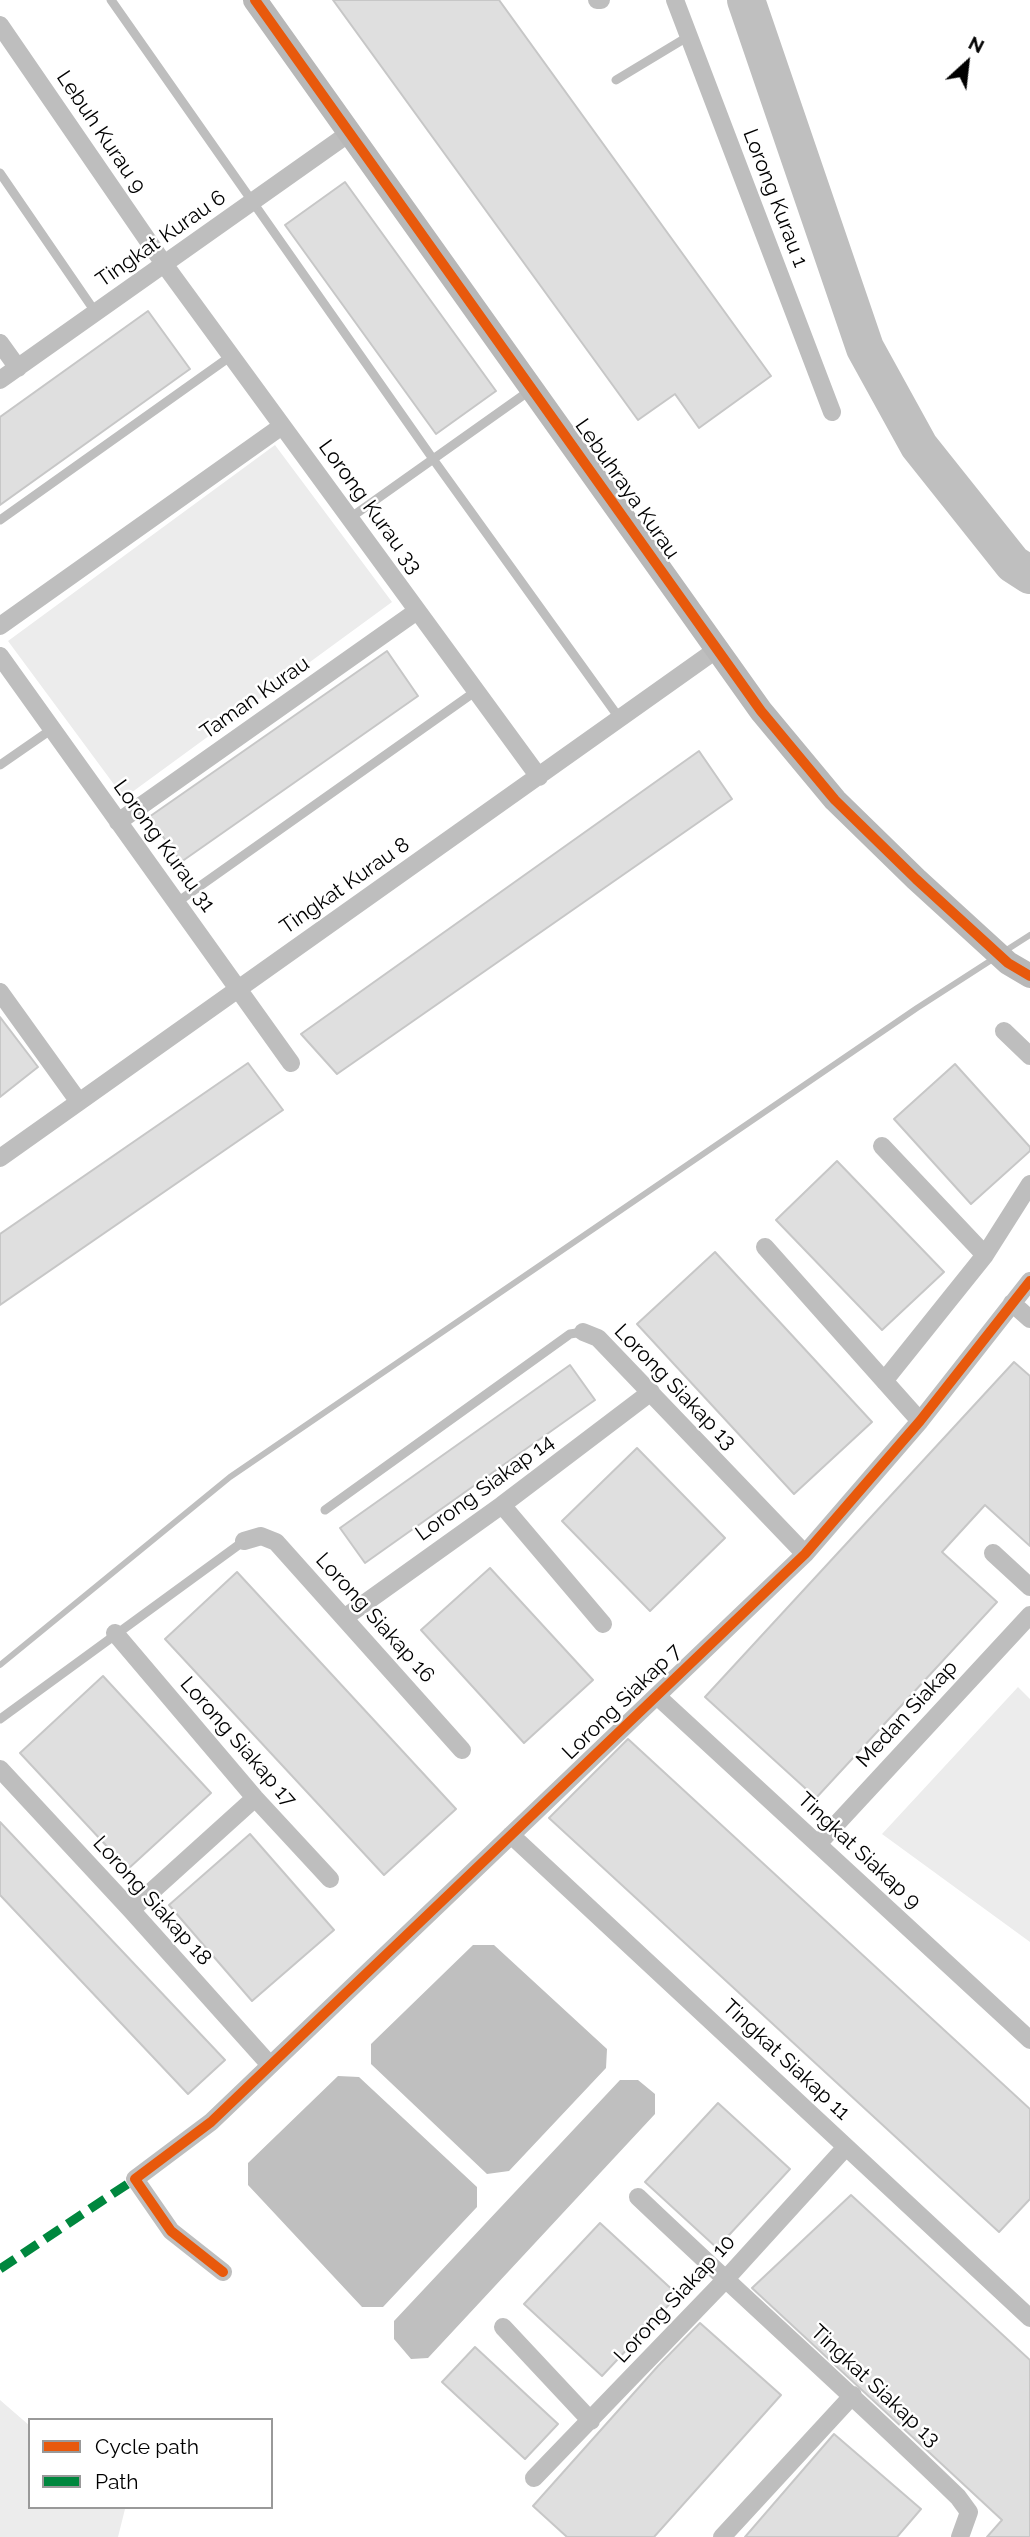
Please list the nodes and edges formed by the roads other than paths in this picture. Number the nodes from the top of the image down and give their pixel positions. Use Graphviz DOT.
graph roads {
  1 [pos="111,0"];
  2 [pos="255,0"];
  3 [pos="675,0"];
  4 [pos="0,25"];
  5 [pos="689,36"];
  6 [pos="616,80"];
  7 [pos="348,134"];
  8 [pos="0,173"];
  9 [pos="252,202"];
  10 [pos="164,264"];
  11 [pos="96,313"];
  12 [pos="0,342"];
  13 [pos="231,356"];
  14 [pos="18,368"];
  15 [pos="0,380"];
  16 [pos="533,388"];
  17 [pos="832,412"];
  18 [pos="282,426"];
  19 [pos="433,459"];
  20 [pos="350,518"];
  21 [pos="0,520"];
  22 [pos="417,611"];
  23 [pos="0,626"];
  24 [pos="716,650"];
  25 [pos="0,656"];
  26 [pos="476,691"];
  27 [pos="620,719"];
  28 [pos="52,729"];
  29 [pos="0,765"];
  30 [pos="539,777"];
  31 [pos="118,822"];
  32 [pos="176,903"];
  33 [pos="1016,967"];
  34 [pos="1030,988"];
  35 [pos="238,989"];
  36 [pos="0,992"];
  37 [pos="1004,1031"];
  38 [pos="1030,1056"];
  39 [pos="290,1063"];
  40 [pos="79,1102"];
  41 [pos="882,1146"];
  42 [pos="4,1152"];
  43 [pos="1030,1184"];
  44 [pos="765,1247"];
  45 [pos="985,1255"];
  46 [pos="1030,1281"];
  47 [pos="1012,1303"];
  48 [pos="1030,1319"];
  49 [pos="583,1332"];
  50 [pos="884,1381"];
  51 [pos="651,1392"];
  52 [pos="920,1421"];
  53 [pos="502,1505"];
  54 [pos="325,1510"];
  55 [pos="244,1541"];
  56 [pos="993,1553"];
  57 [pos="805,1554"];
  58 [pos="1030,1587"];
  59 [pos="1030,1615"];
  60 [pos="344,1618"];
  61 [pos="603,1624"];
  62 [pos="115,1633"];
  63 [pos="657,1696"];
  64 [pos="0,1719"];
  65 [pos="463,1750"];
  66 [pos="0,1769"];
  67 [pos="255,1798"];
  68 [pos="510,1835"];
  69 [pos="818,1844"];
  70 [pos="330,1879"];
  71 [pos="131,1910"];
  72 [pos="1030,2040"];
  73 [pos="270,2066"];
  74 [pos="846,2147"];
  75 [pos="638,2197"];
  76 [pos="223,2273"];
  77 [pos="725,2280"];
  78 [pos="1027,2310"];
  79 [pos="503,2327"];
  80 [pos="853,2395"];
  81 [pos="591,2421"];
  82 [pos="534,2478"];
  83 [pos="722,2537"];
  84 [pos="960,2537"];
  1 -- 9 [label="lane"];
  2 -- 7 [label="street, Lebuhraya Kurau"];
  3 -- 5 [label="street, Lorong Kurau 1"];
  4 -- 10 [label="street, Lebuh Kurau 9"];
  5 -- 6 [label="lane"];
  5 -- 17 [label="street, Lorong Kurau 1"];
  7 -- 9 [label="street, Tingkat Kurau 6"];
  7 -- 16 [label="street, Lebuhraya Kurau"];
  8 -- 11 [label="lane"];
  9 -- 10 [label="street, Tingkat Kurau 6"];
  9 -- 19 [label="lane"];
  10 -- 11 [label="street, Tingkat Kurau 6"];
  10 -- 13 [label="street, Lorong Kurau 33"];
  11 -- 14 [label="street, Tingkat Kurau 6"];
  12 -- 14 [label="street"];
  13 -- 18 [label="street, Lorong Kurau 33"];
  13 -- 21 [label="lane"];
  14 -- 15 [label="street, Tingkat Kurau 6"];
  16 -- 19 [label="lane"];
  16 -- 24 [label="street, Lebuhraya Kurau"];
  18 -- 20 [label="street, Lorong Kurau 33"];
  18 -- 23 [label="street"];
  19 -- 20 [label="lane"];
  19 -- 27 [label="lane"];
  20 -- 22 [label="street, Lorong Kurau 33"];
  22 -- 26 [label="street, Lorong Kurau 33"];
  22 -- 31 [label="street, Taman Kurau"];
  24 -- 27 [label="street, Tingkat Kurau 8"];
  24 -- 33 [label="street, Lebuhraya Kurau"];
  25 -- 28 [label="street, Lorong Kurau 31"];
  26 -- 30 [label="street, Lorong Kurau 33"];
  26 -- 32 [label="lane"];
  27 -- 30 [label="street, Tingkat Kurau 8"];
  28 -- 29 [label="lane"];
  28 -- 31 [label="street, Lorong Kurau 31"];
  30 -- 35 [label="street, Tingkat Kurau 8"];
  31 -- 32 [label="street, Lorong Kurau 31"];
  32 -- 35 [label="street, Lorong Kurau 31"];
  33 -- 34 [label="street, Lebuhraya Kurau"];
  35 -- 39 [label="street, Lorong Kurau 31"];
  35 -- 40 [label="street, Tingkat Kurau 8"];
  36 -- 40 [label="street"];
  37 -- 38 [label="street"];
  40 -- 42 [label="street, Tingkat Kurau 8"];
  41 -- 45 [label="street"];
  43 -- 45 [label="street"];
  44 -- 50 [label="street"];
  45 -- 50 [label="street"];
  46 -- 47 [label="street, Lorong Siakap 7"];
  47 -- 48 [label="street"];
  47 -- 52 [label="street, Lorong Siakap 7"];
  49 -- 51 [label="street, Lorong Siakap 13"];
  49 -- 54 [label="lane, Lorong Siakap 13"];
  50 -- 52 [label="street"];
  51 -- 53 [label="street, Lorong Siakap 14"];
  51 -- 57 [label="street, Lorong Siakap 13"];
  52 -- 57 [label="street, Lorong Siakap 7"];
  53 -- 60 [label="street, Lorong Siakap 14"];
  53 -- 61 [label="street"];
  55 -- 60 [label="street, Lorong Siakap 16"];
  55 -- 62 [label="lane"];
  56 -- 58 [label="street"];
  57 -- 63 [label="street, Lorong Siakap 7"];
  59 -- 69 [label="street, Medan Siakap"];
  60 -- 65 [label="street, Lorong Siakap 16"];
  62 -- 64 [label="lane"];
  62 -- 67 [label="street, Lorong Siakap 17"];
  63 -- 68 [label="street, Lorong Siakap 7"];
  63 -- 69 [label="street, Tingkat Siakap 9"];
  66 -- 71 [label="street, Lorong Siakap 18"];
  67 -- 70 [label="street, Lorong Siakap 17"];
  67 -- 71 [label="street"];
  68 -- 73 [label="street, Lorong Siakap 7"];
  68 -- 74 [label="street, Tingkat Siakap 11"];
  69 -- 72 [label="street, Tingkat Siakap 9"];
  71 -- 73 [label="street, Lorong Siakap 18"];
  73 -- 76 [label="street, Lorong Siakap 7"];
  74 -- 77 [label="street, Lorong Siakap 10"];
  74 -- 78 [label="street, Tingkat Siakap 11"];
  75 -- 77 [label="street, Tingkat Siakap 13"];
  77 -- 80 [label="street, Tingkat Siakap 13"];
  77 -- 81 [label="street, Lorong Siakap 10"];
  79 -- 81 [label="street"];
  80 -- 83 [label="street"];
  80 -- 84 [label="street, Tingkat Siakap 13"];
  81 -- 82 [label="street, Lorong Siakap 10"];
}
